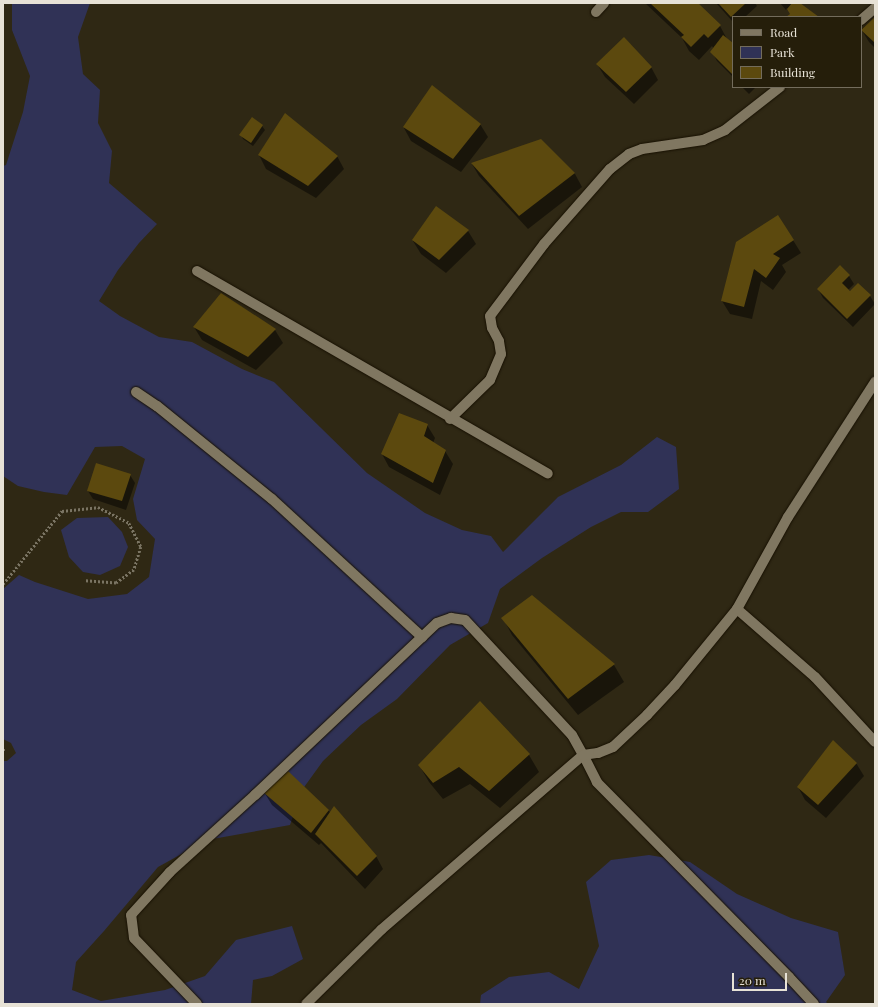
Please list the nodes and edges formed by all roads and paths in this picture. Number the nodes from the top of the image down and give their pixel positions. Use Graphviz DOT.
graph roads {
  1 [pos="604,3"];
  2 [pos="875,8"];
  3 [pos="596,12"];
  4 [pos="862,19"];
  5 [pos="779,88"];
  6 [pos="197,272"];
  7 [pos="875,382"];
  8 [pos="136,392"];
  9 [pos="450,419"];
  10 [pos="548,474"];
  11 [pos="85,581"];
  12 [pos="3,584"];
  13 [pos="737,609"];
  14 [pos="422,637"];
  15 [pos="875,742"];
  16 [pos="3,750"];
  17 [pos="7,750"];
  18 [pos="583,755"];
  19 [pos="197,1004"];
  20 [pos="306,1004"];
  21 [pos="814,1004"];
  1 -- 3 [label="street"];
  2 -- 4 [label="street"];
  5 -- 9 [label="street"];
  6 -- 9 [label="street"];
  7 -- 13 [label="street"];
  8 -- 14 [label="street"];
  9 -- 10 [label="street"];
  11 -- 12 [label="path"];
  13 -- 15 [label="street"];
  13 -- 18 [label="street"];
  14 -- 18 [label="street"];
  14 -- 19 [label="street"];
  16 -- 17 [label="path"];
  18 -- 20 [label="street"];
  18 -- 21 [label="street"];
}
